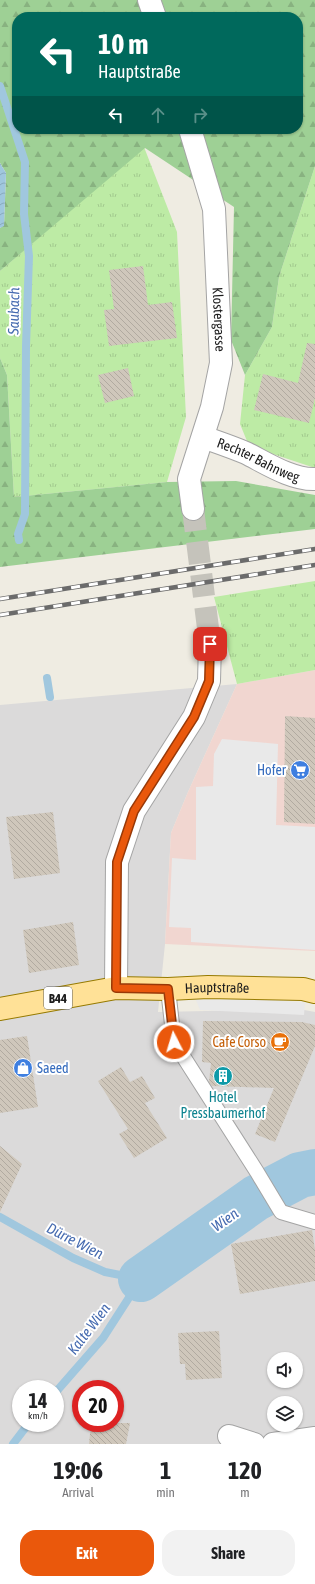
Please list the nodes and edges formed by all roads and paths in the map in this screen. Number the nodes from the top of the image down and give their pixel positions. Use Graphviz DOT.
graph roads {
  1 [pos="149,0"];
  2 [pos="153,12"];
  3 [pos="192,134"];
  4 [pos="203,437"];
  5 [pos="315,479"];
  6 [pos="193,509"];
  7 [pos="210,644"];
  8 [pos="116,988"];
  9 [pos="168,989"];
  10 [pos="315,992"];
  11 [pos="0,1009"];
  12 [pos="315,1222"];
  13 [pos="229,1436"];
  14 [pos="315,1438"];
  15 [pos="254,1444"];
  16 [pos="274,1444"];
  1 -- 2 [label="street"];
  3 -- 4 [label="street, Klostergasse"];
  4 -- 5 [label="street, Rechter Bahnweg"];
  4 -- 6 [label="street, Klostergasse"];
  7 -- 8 [label="street"];
  8 -- 9 [label="main road, Hauptstraße / B44"];
  8 -- 11 [label="main road, Hauptstraße / B44"];
  9 -- 10 [label="main road, Hauptstraße / B44"];
  9 -- 12 [label="lane"];
  13 -- 15 [label="street"];
  14 -- 16 [label="street"];
}
